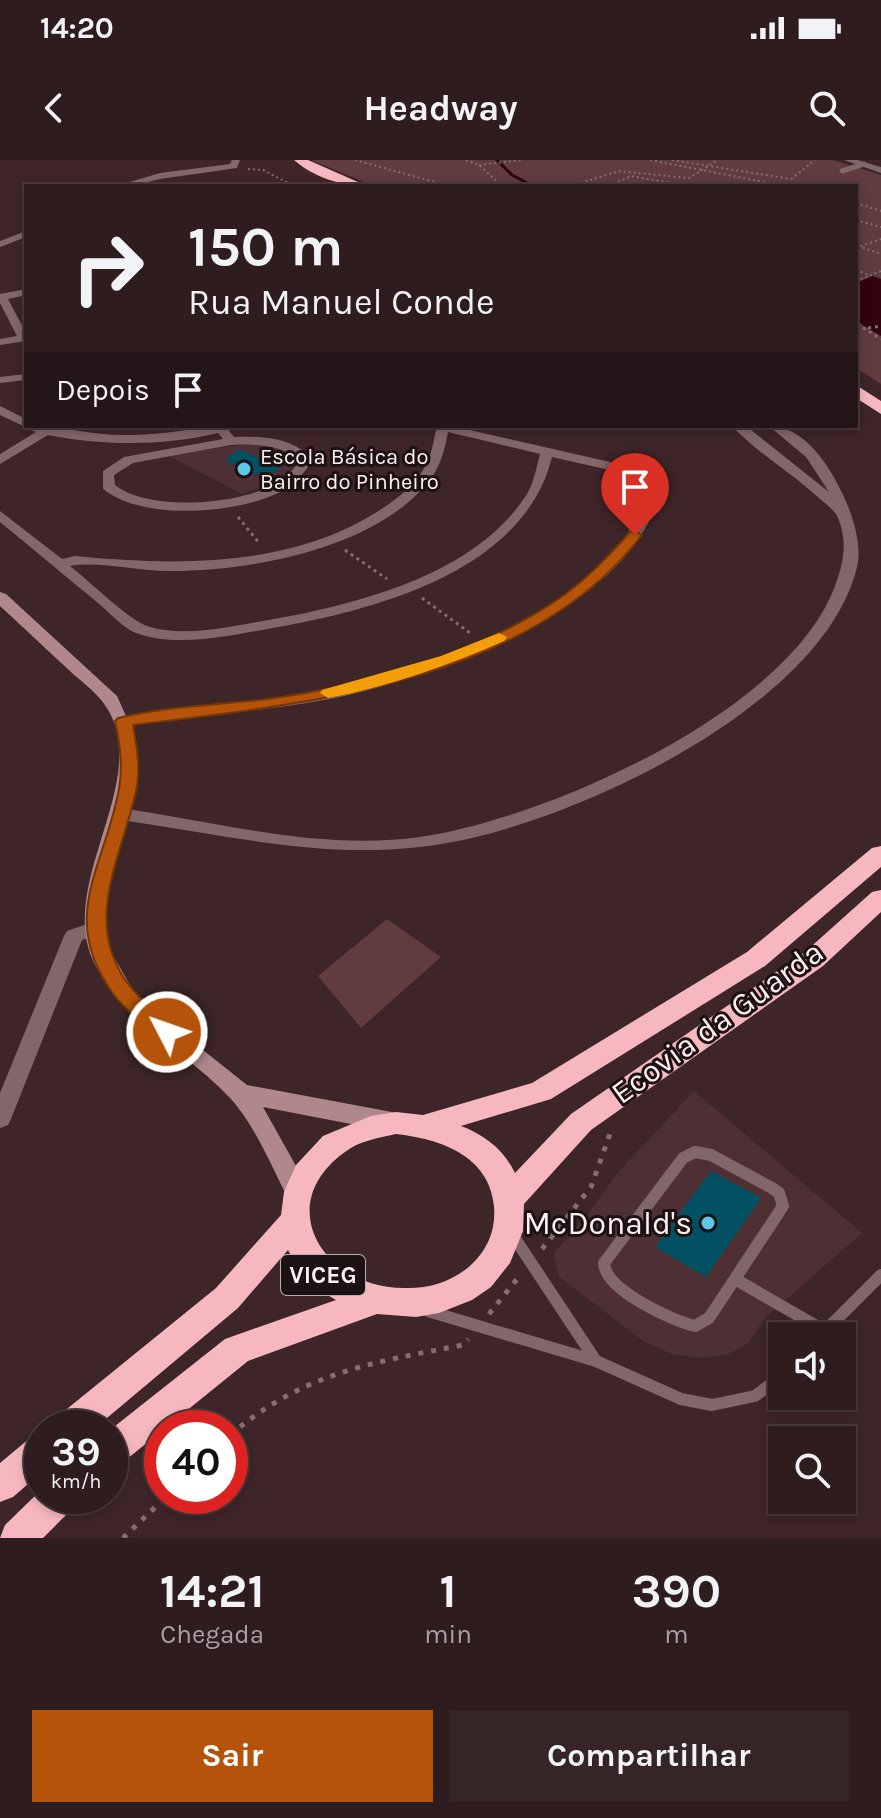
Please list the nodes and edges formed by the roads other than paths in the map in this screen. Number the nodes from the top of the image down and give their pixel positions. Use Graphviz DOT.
graph roads {
  1 [pos="848,160"];
  2 [pos="235,163"];
  3 [pos="296,164"];
  4 [pos="864,164"];
  5 [pos="881,170"];
  6 [pos="842,171"];
  7 [pos="129,184"];
  8 [pos="331,184"];
  9 [pos="356,184"];
  10 [pos="24,235"];
  11 [pos="3,241"];
  12 [pos="24,246"];
  13 [pos="24,292"];
  14 [pos="1,297"];
  15 [pos="24,336"];
  16 [pos="24,338"];
  17 [pos="0,342"];
  18 [pos="24,377"];
  19 [pos="858,378"];
  20 [pos="0,380"];
  21 [pos="858,392"];
  22 [pos="881,392"];
  23 [pos="881,409"];
  24 [pos="0,410"];
  25 [pos="24,423"];
  26 [pos="35,428"];
  27 [pos="226,428"];
  28 [pos="440,428"];
  29 [pos="444,428"];
  30 [pos="741,428"];
  31 [pos="777,428"];
  32 [pos="44,432"];
  33 [pos="155,438"];
  34 [pos="231,441"];
  35 [pos="163,451"];
  36 [pos="547,452"];
  37 [pos="0,460"];
  38 [pos="843,512"];
  39 [pos="0,515"];
  40 [pos="60,564"];
  41 [pos="0,597"];
  42 [pos="124,721"];
  43 [pos="120,814"];
  44 [pos="881,854"];
  45 [pos="881,898"];
  46 [pos="96,928"];
  47 [pos="240,1093"];
  48 [pos="0,1119"];
  49 [pos="396,1123"];
  50 [pos="428,1125"];
  51 [pos="510,1199"];
  52 [pos="296,1206"];
  53 [pos="509,1230"];
  54 [pos="881,1275"];
  55 [pos="735,1279"];
  56 [pos="389,1303"];
  57 [pos="803,1322"];
  58 [pos="834,1322"];
  59 [pos="596,1361"];
  60 [pos="768,1386"];
  61 [pos="91,1410"];
  62 [pos="128,1437"];
  63 [pos="24,1465"];
  64 [pos="0,1485"];
  65 [pos="42,1514"];
  66 [pos="18,1538"];
  1 -- 4 [label="street"];
  2 -- 7 [label="street"];
  3 -- 8 [label="highway"];
  3 -- 9 [label="highway"];
  4 -- 5 [label="street"];
  4 -- 6 [label="lane"];
  10 -- 11 [label="street"];
  11 -- 12 [label="street"];
  13 -- 14 [label="street"];
  14 -- 15 [label="street"];
  16 -- 17 [label="street"];
  18 -- 20 [label="street"];
  19 -- 22 [label="highway"];
  21 -- 23 [label="highway"];
  24 -- 25 [label="street"];
  26 -- 32 [label="street"];
  27 -- 33 [label="street"];
  27 -- 34 [label="street"];
  28 -- 40 [label="street"];
  29 -- 36 [label="street"];
  30 -- 38 [label="street"];
  31 -- 38 [label="street"];
  32 -- 33 [label="street"];
  32 -- 37 [label="street"];
  33 -- 35 [label="street"];
  34 -- 35 [label="street"];
  34 -- 35 [label="street"];
  36 -- 40 [label="street"];
  36 -- 42 [label="street"];
  38 -- 43 [label="street"];
  39 -- 40 [label="street"];
  41 -- 42 [label="street"];
  42 -- 43 [label="street"];
  43 -- 46 [label="street"];
  44 -- 50 [label="highway, VICEG"];
  45 -- 51 [label="highway"];
  46 -- 47 [label="street"];
  46 -- 48 [label="street"];
  47 -- 49 [label="street"];
  47 -- 52 [label="street"];
  49 -- 50 [label="highway, VICEG"];
  49 -- 52 [label="highway, VICEG"];
  50 -- 51 [label="highway, VICEG"];
  51 -- 53 [label="highway, VICEG"];
  52 -- 56 [label="highway, VICEG"];
  52 -- 61 [label="highway, VICEG"];
  53 -- 56 [label="highway, VICEG"];
  53 -- 59 [label="lane"];
  54 -- 58 [label="lane"];
  55 -- 55 [label="lane"];
  55 -- 57 [label="lane"];
  56 -- 59 [label="lane"];
  56 -- 62 [label="highway, VICEG"];
  59 -- 60 [label="lane"];
  63 -- 64 [label="highway"];
  65 -- 66 [label="highway"];
}
